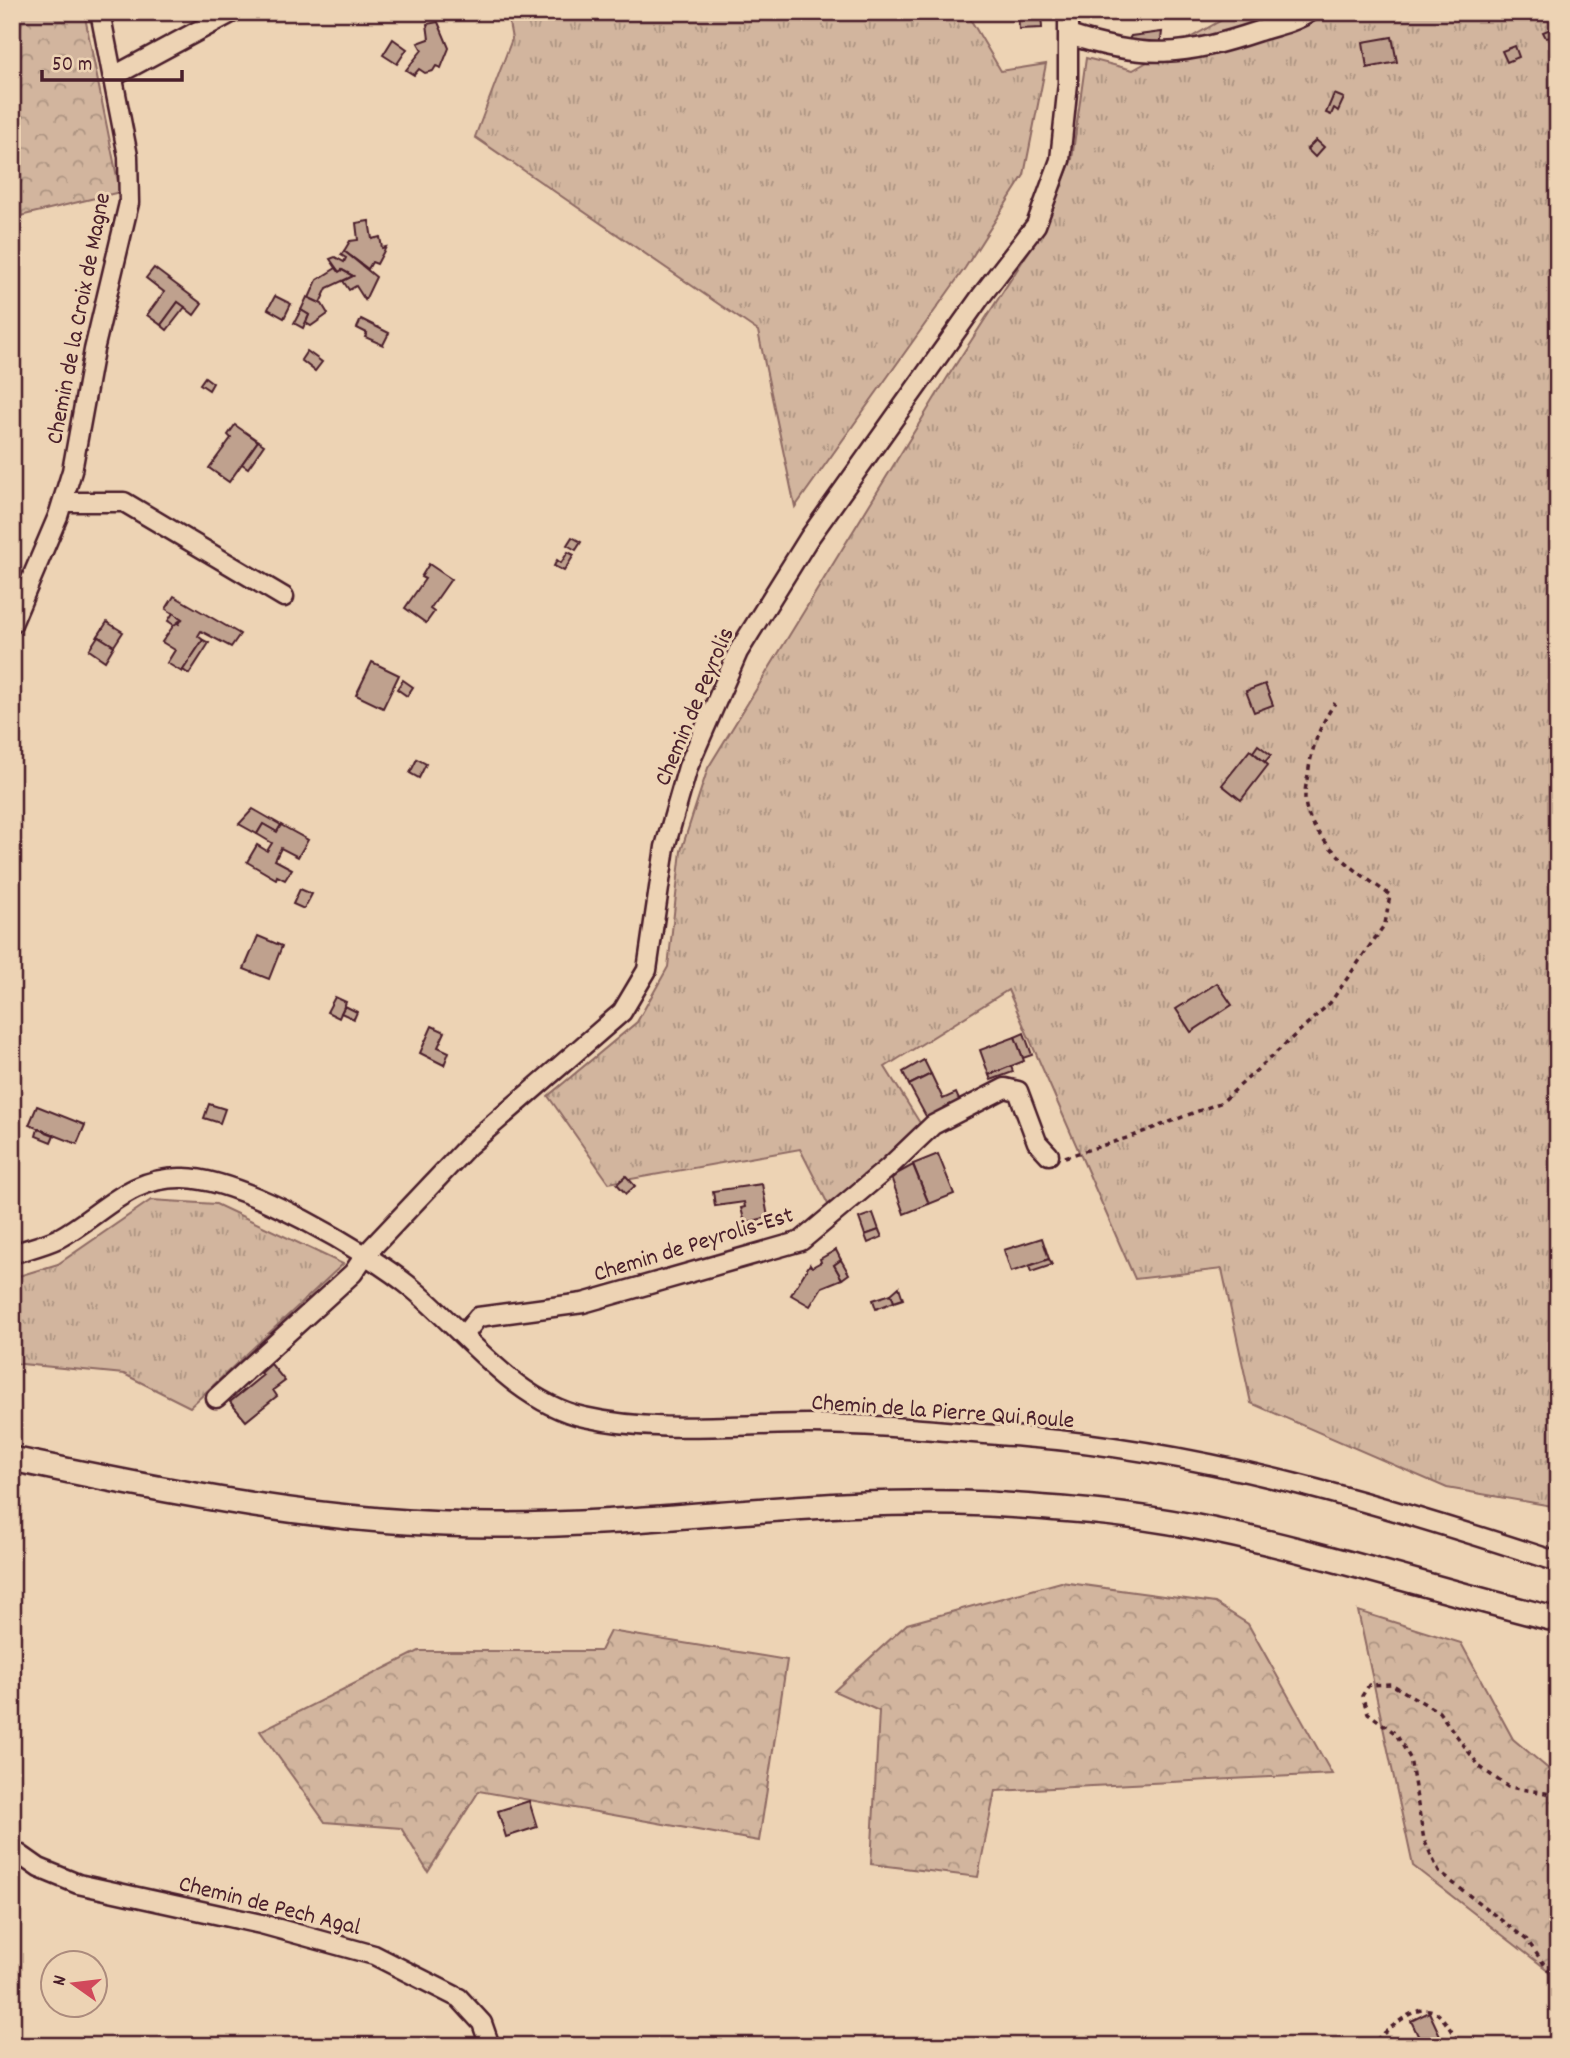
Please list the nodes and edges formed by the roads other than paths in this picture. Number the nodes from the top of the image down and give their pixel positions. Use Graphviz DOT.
graph roads {
  1 [pos="100,12"];
  2 [pos="233,12"];
  3 [pos="1068,12"];
  4 [pos="1310,12"];
  5 [pos="1069,35"];
  6 [pos="114,76"];
  7 [pos="63,502"];
  8 [pos="284,597"];
  9 [pos="12,624"];
  10 [pos="1049,1155"];
  11 [pos="12,1254"];
  12 [pos="366,1254"];
  13 [pos="464,1335"];
  14 [pos="216,1398"];
  15 [pos="12,1459"];
  16 [pos="1558,1562"];
  17 [pos="1558,1620"];
  18 [pos="12,1849"];
  19 [pos="490,2046"];
  1 -- 6 [label="street, Chemin de la Croix de Magne"];
  2 -- 6 [label="street"];
  3 -- 5 [label="street, Chemin de Peyrolis"];
  4 -- 5 [label="street"];
  5 -- 12 [label="street, Chemin de Peyrolis"];
  6 -- 7 [label="street, Chemin de la Croix de Magne"];
  7 -- 8 [label="street"];
  7 -- 9 [label="street, Chemin de la Croix de Magne"];
  10 -- 13 [label="street, Chemin de Peyrolis-Est"];
  11 -- 12 [label="street"];
  12 -- 13 [label="street, Chemin de la Pierre Qui Roule"];
  12 -- 14 [label="street, Chemin de Peyrolis"];
  13 -- 16 [label="street, Chemin de la Pierre Qui Roule"];
  15 -- 17 [label="main road"];
  18 -- 19 [label="street, Chemin de Pech Agal"];
}
